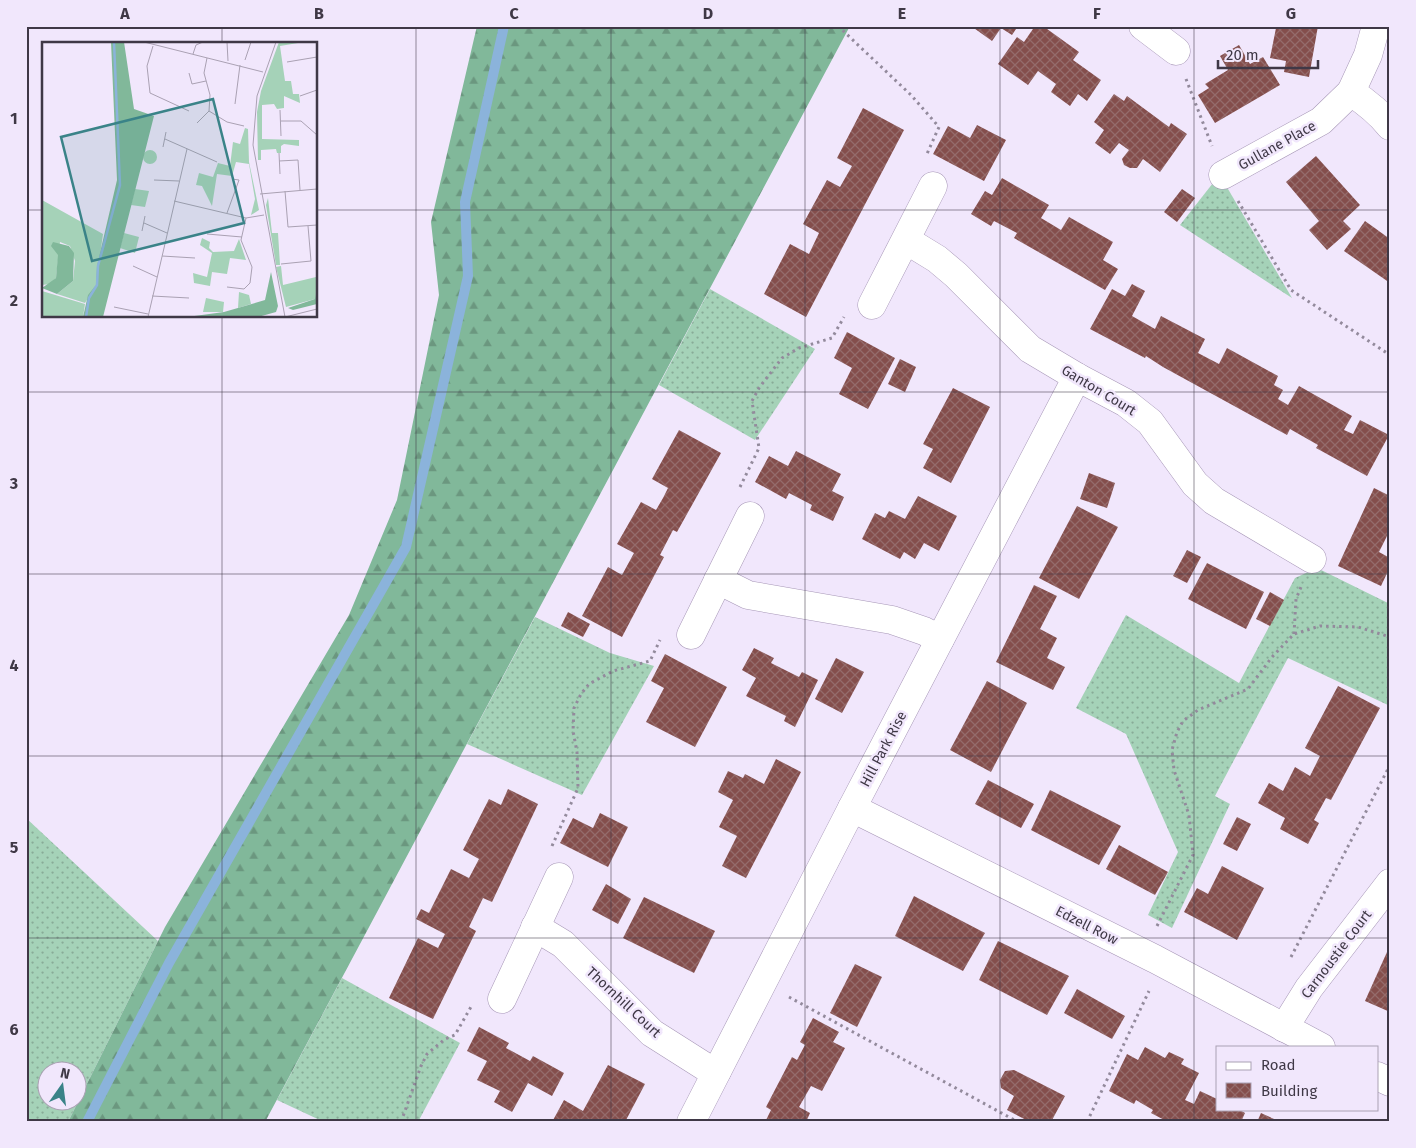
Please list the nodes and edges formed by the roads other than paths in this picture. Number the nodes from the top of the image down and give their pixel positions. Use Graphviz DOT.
graph roads {
  1 [pos="1143,26"];
  2 [pos="1376,26"];
  3 [pos="1176,52"];
  4 [pos="1350,92"];
  5 [pos="1390,126"];
  6 [pos="1223,175"];
  7 [pos="933,186"];
  8 [pos="906,240"];
  9 [pos="872,305"];
  10 [pos="1077,377"];
  11 [pos="750,516"];
  12 [pos="1312,558"];
  13 [pos="718,580"];
  14 [pos="691,635"];
  15 [pos="940,639"];
  16 [pos="852,808"];
  17 [pos="559,877"];
  18 [pos="1390,883"];
  19 [pos="535,927"];
  20 [pos="502,999"];
  21 [pos="1284,1028"];
  22 [pos="1319,1046"];
  23 [pos="717,1071"];
  24 [pos="1378,1076"];
  25 [pos="1390,1082"];
  26 [pos="692,1122"];
  1 -- 3 [label="street"];
  2 -- 4 [label="street, Gullane Place"];
  4 -- 5 [label="street"];
  4 -- 6 [label="street, Gullane Place"];
  7 -- 8 [label="street"];
  8 -- 9 [label="street"];
  8 -- 10 [label="street, Ganton Court"];
  10 -- 12 [label="street, Ganton Court"];
  10 -- 15 [label="street, Hill Park Rise"];
  11 -- 13 [label="street"];
  13 -- 14 [label="street"];
  13 -- 15 [label="street"];
  15 -- 16 [label="street, Hill Park Rise"];
  16 -- 21 [label="street, Edzell Row"];
  16 -- 23 [label="street, Hill Park Rise"];
  17 -- 19 [label="street"];
  18 -- 21 [label="street, Carnoustie Court"];
  19 -- 20 [label="street"];
  19 -- 23 [label="street, Thornhill Court"];
  21 -- 22 [label="street, Edzell Row"];
  23 -- 26 [label="street, Hill Park Rise"];
  24 -- 25 [label="street"];
}
